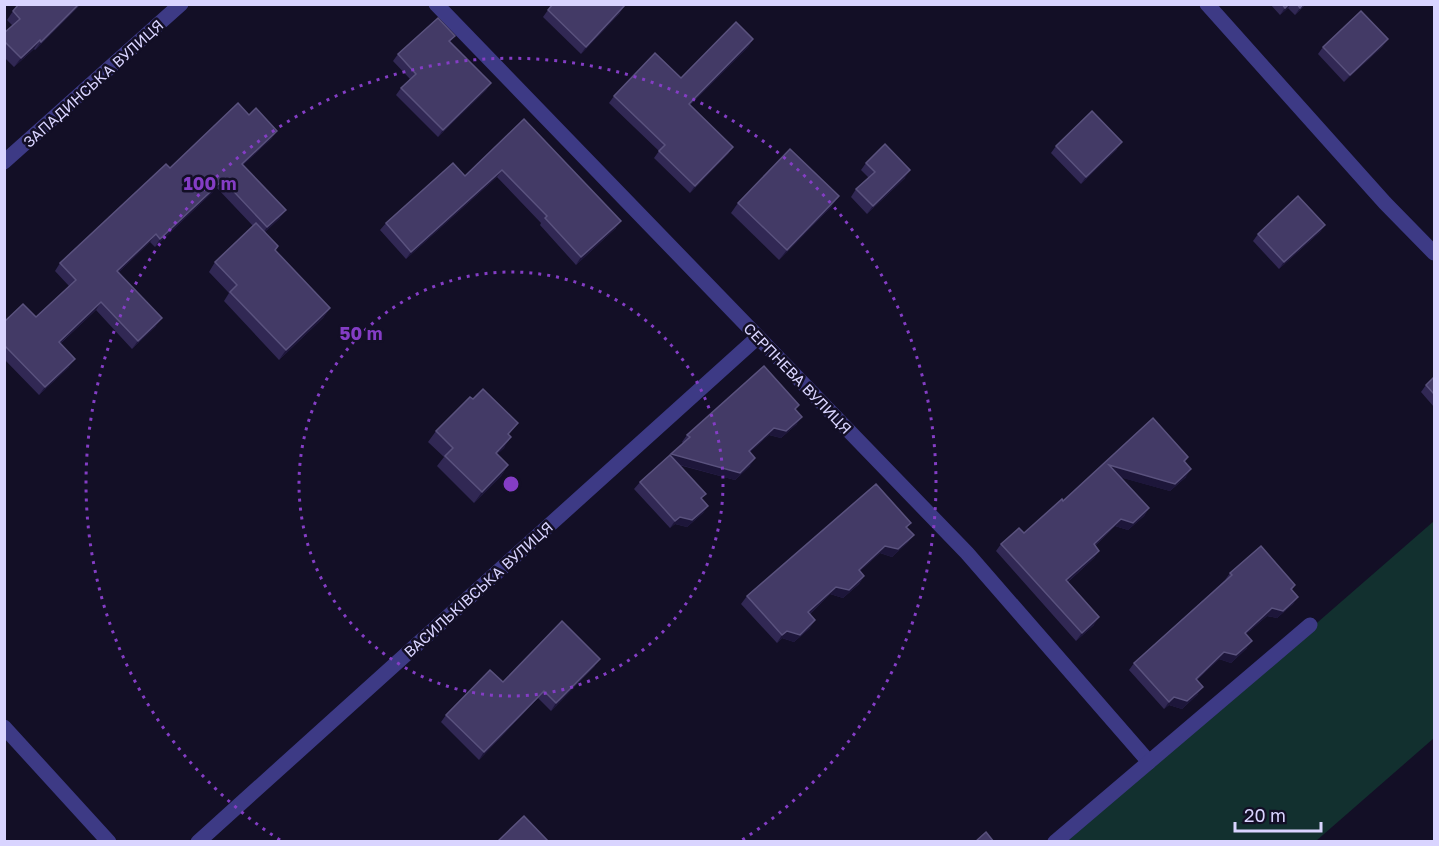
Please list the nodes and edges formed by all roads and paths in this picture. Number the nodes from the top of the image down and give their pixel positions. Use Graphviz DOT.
graph roads {
  1 [pos="181,4"];
  2 [pos="436,4"];
  3 [pos="1207,4"];
  4 [pos="4,162"];
  5 [pos="1434,253"];
  6 [pos="758,337"];
  7 [pos="1310,625"];
  8 [pos="4,727"];
  9 [pos="1149,762"];
  10 [pos="109,842"];
  11 [pos="198,842"];
  12 [pos="1055,842"];
  1 -- 4 [label="street, ЗАПАДИНСЬКА ВУЛИЦЯ"];
  2 -- 6 [label="street, СЕРПНЕВА ВУЛИЦЯ"];
  3 -- 5 [label="street"];
  6 -- 9 [label="street, СЕРПНЕВА ВУЛИЦЯ"];
  6 -- 11 [label="street, ВАСИЛЬКІВСЬКА ВУЛИЦЯ"];
  7 -- 9 [label="street"];
  8 -- 10 [label="street"];
  9 -- 12 [label="street"];
}
